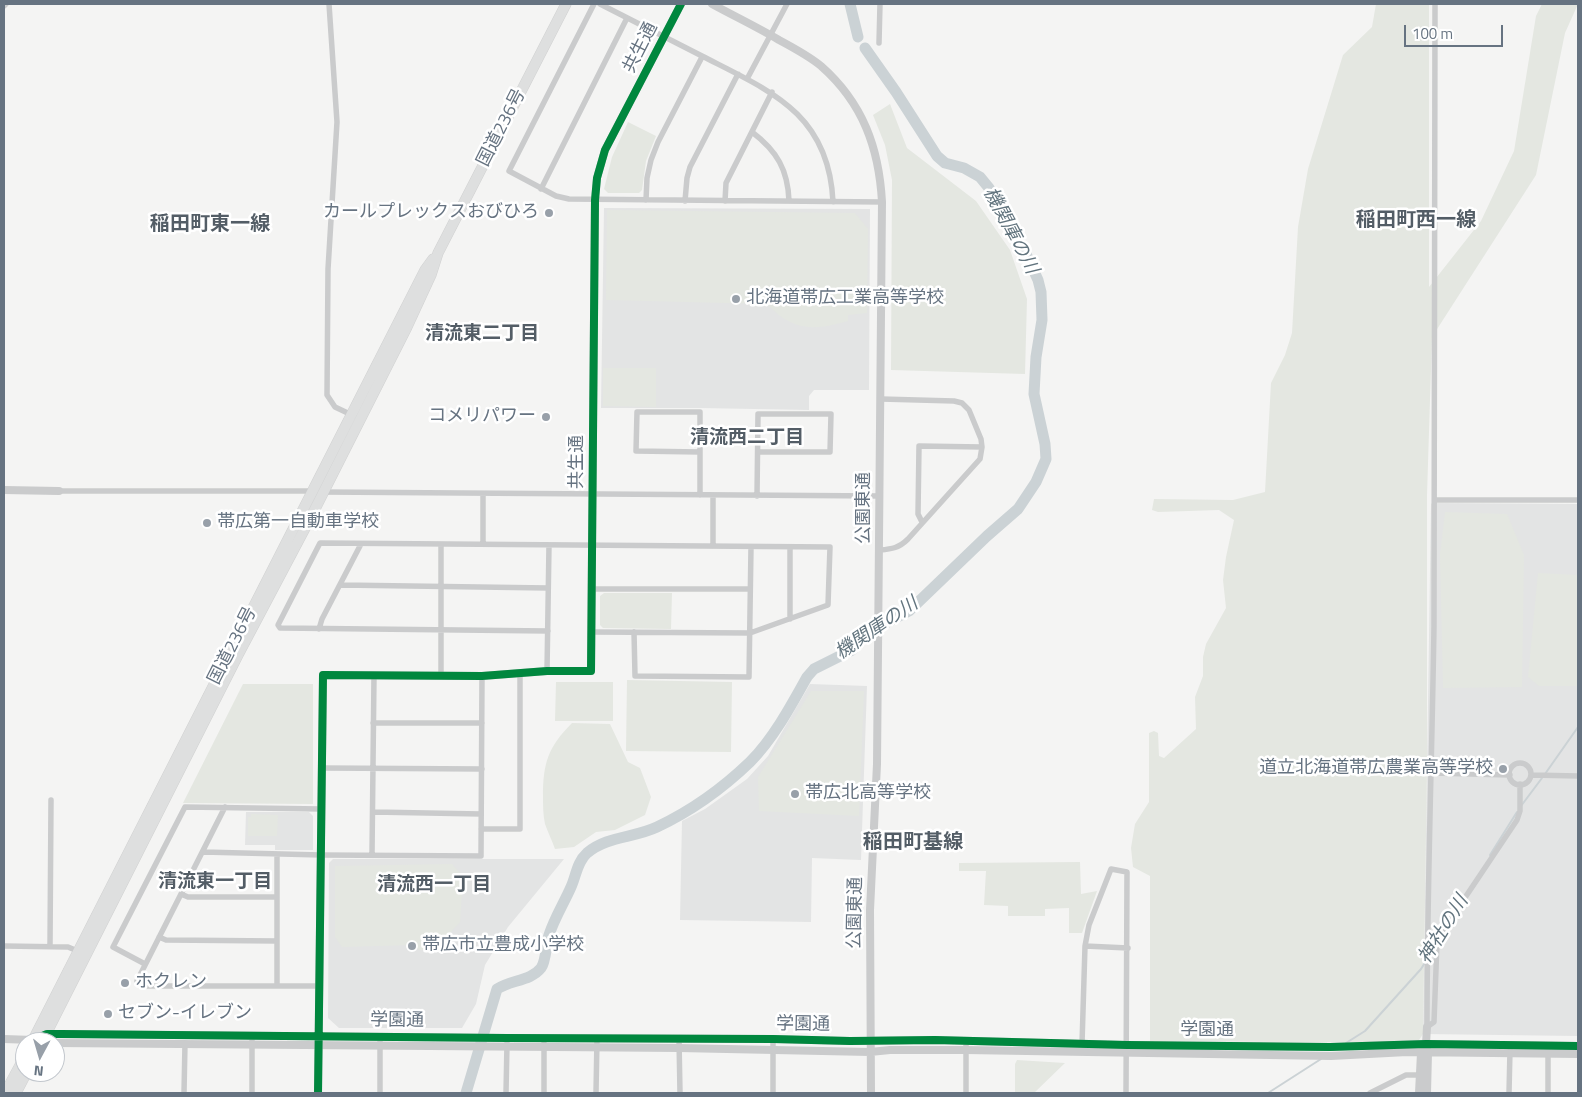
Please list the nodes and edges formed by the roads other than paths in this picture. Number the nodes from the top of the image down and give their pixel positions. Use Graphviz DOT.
graph roads {
  1 [pos="329,4"];
  2 [pos="566,4"];
  3 [pos="594,4"];
  4 [pos="600,4"];
  5 [pos="681,4"];
  6 [pos="712,4"];
  7 [pos="787,4"];
  8 [pos="880,4"];
  9 [pos="1435,4"];
  10 [pos="627,18"];
  11 [pos="771,35"];
  12 [pos="663,36"];
  13 [pos="879,43"];
  14 [pos="702,57"];
  15 [pos="738,74"];
  16 [pos="747,79"];
  17 [pos="772,92"];
  18 [pos="752,132"];
  19 [pos="541,188"];
  20 [pos="595,200"];
  21 [pos="646,200"];
  22 [pos="685,200"];
  23 [pos="725,201"];
  24 [pos="789,201"];
  25 [pos="833,202"];
  26 [pos="882,202"];
  27 [pos="881,399"];
  28 [pos="356,417"];
  29 [pos="982,448"];
  30 [pos="700,452"];
  31 [pos="758,452"];
  32 [pos="4,490"];
  33 [pos="60,491"];
  34 [pos="317,492"];
  35 [pos="484,494"];
  36 [pos="593,494"];
  37 [pos="700,496"];
  38 [pos="713,496"];
  39 [pos="757,496"];
  40 [pos="880,496"];
  41 [pos="1435,500"];
  42 [pos="1578,500"];
  43 [pos="922,522"];
  44 [pos="361,544"];
  45 [pos="441,544"];
  46 [pos="483,544"];
  47 [pos="549,545"];
  48 [pos="592,546"];
  49 [pos="713,546"];
  50 [pos="751,547"];
  51 [pos="790,547"];
  52 [pos="880,550"];
  53 [pos="340,585"];
  54 [pos="441,586"];
  55 [pos="548,588"];
  56 [pos="592,588"];
  57 [pos="750,589"];
  58 [pos="790,619"];
  59 [pos="319,629"];
  60 [pos="440,630"];
  61 [pos="548,631"];
  62 [pos="592,632"];
  63 [pos="634,632"];
  64 [pos="750,633"];
  65 [pos="547,671"];
  66 [pos="520,673"];
  67 [pos="374,676"];
  68 [pos="441,676"];
  69 [pos="482,676"];
  70 [pos="373,723"];
  71 [pos="482,724"];
  72 [pos="322,768"];
  73 [pos="373,768"];
  74 [pos="482,769"];
  75 [pos="1432,773"];
  76 [pos="1510,775"];
  77 [pos="1531,775"];
  78 [pos="1578,776"];
  79 [pos="1520,784"];
  80 [pos="51,800"];
  81 [pos="225,808"];
  82 [pos="321,810"];
  83 [pos="373,812"];
  84 [pos="481,814"];
  85 [pos="481,828"];
  86 [pos="204,852"];
  87 [pos="277,854"];
  88 [pos="372,854"];
  89 [pos="321,855"];
  90 [pos="181,894"];
  91 [pos="277,897"];
  92 [pos="159,937"];
  93 [pos="277,941"];
  94 [pos="4,946"];
  95 [pos="50,946"];
  96 [pos="1085,946"];
  97 [pos="1128,948"];
  98 [pos="82,952"];
  99 [pos="145,964"];
  100 [pos="277,986"];
  101 [pos="320,986"];
  102 [pos="1427,1027"];
  103 [pos="43,1032"];
  104 [pos="252,1036"];
  105 [pos="319,1036"];
  106 [pos="380,1036"];
  107 [pos="597,1038"];
  108 [pos="773,1039"];
  109 [pos="65,1040"];
  110 [pos="966,1040"];
  111 [pos="871,1041"];
  112 [pos="507,1042"];
  113 [pos="544,1042"];
  114 [pos="65,1043"];
  115 [pos="679,1043"];
  116 [pos="185,1044"];
  117 [pos="1082,1044"];
  118 [pos="252,1045"];
  119 [pos="319,1046"];
  120 [pos="380,1046"];
  121 [pos="1578,1046"];
  122 [pos="596,1047"];
  123 [pos="773,1049"];
  124 [pos="966,1050"];
  125 [pos="1127,1050"];
  126 [pos="1425,1050"];
  127 [pos="1510,1050"];
  128 [pos="1548,1050"];
  129 [pos="870,1052"];
  130 [pos="1578,1054"];
  131 [pos="15,1074"];
  132 [pos="1423,1075"];
  133 [pos="1379,1091"];
  134 [pos="5,1093"];
  135 [pos="184,1093"];
  136 [pos="252,1093"];
  137 [pos="318,1093"];
  138 [pos="380,1093"];
  139 [pos="506,1093"];
  140 [pos="544,1093"];
  141 [pos="596,1093"];
  142 [pos="680,1093"];
  143 [pos="773,1093"];
  144 [pos="871,1093"];
  145 [pos="966,1093"];
  146 [pos="1126,1093"];
  147 [pos="1370,1093"];
  148 [pos="1419,1093"];
  149 [pos="1427,1093"];
  150 [pos="1509,1093"];
  151 [pos="1548,1093"];
  1 -- 28 [label="street"];
  2 -- 28 [label="highway, 国道236号"];
  3 -- 19 [label="street"];
  4 -- 10 [label="street"];
  5 -- 12 [label="street, 共生通"];
  6 -- 11 [label="street, 公園東通"];
  7 -- 11 [label="street"];
  8 -- 13 [label="street"];
  9 -- 41 [label="street"];
  10 -- 12 [label="street"];
  10 -- 19 [label="street"];
  11 -- 16 [label="street"];
  11 -- 26 [label="street, 公園東通"];
  12 -- 14 [label="street"];
  12 -- 20 [label="street, 共生通"];
  14 -- 15 [label="street"];
  14 -- 21 [label="street"];
  15 -- 16 [label="street"];
  15 -- 22 [label="street"];
  16 -- 17 [label="street"];
  17 -- 18 [label="street"];
  17 -- 25 [label="street"];
  18 -- 23 [label="street"];
  18 -- 24 [label="street"];
  19 -- 20 [label="street"];
  20 -- 21 [label="street"];
  20 -- 36 [label="street, 共生通"];
  21 -- 22 [label="street"];
  22 -- 23 [label="street"];
  23 -- 24 [label="street"];
  24 -- 25 [label="street"];
  25 -- 26 [label="street"];
  26 -- 27 [label="street, 公園東通"];
  27 -- 29 [label="street"];
  27 -- 40 [label="street, 公園東通"];
  28 -- 34 [label="highway, 国道236号"];
  29 -- 43 [label="street"];
  29 -- 43 [label="street"];
  30 -- 30 [label="street"];
  30 -- 37 [label="street"];
  31 -- 31 [label="street"];
  31 -- 39 [label="street"];
  32 -- 33 [label="street"];
  33 -- 34 [label="street"];
  34 -- 35 [label="street"];
  34 -- 98 [label="highway, 国道236号"];
  35 -- 36 [label="street"];
  35 -- 46 [label="street"];
  36 -- 37 [label="street"];
  36 -- 48 [label="street, 共生通"];
  37 -- 38 [label="street"];
  38 -- 39 [label="street"];
  38 -- 49 [label="street"];
  39 -- 40 [label="street"];
  40 -- 52 [label="street, 公園東通"];
  41 -- 42 [label="street"];
  41 -- 75 [label="street"];
  43 -- 52 [label="street"];
  44 -- 45 [label="street"];
  44 -- 53 [label="street"];
  44 -- 59 [label="street"];
  45 -- 46 [label="street"];
  45 -- 54 [label="street"];
  46 -- 47 [label="street"];
  47 -- 48 [label="street"];
  47 -- 55 [label="street"];
  48 -- 49 [label="street"];
  48 -- 56 [label="street, 共生通"];
  49 -- 50 [label="street"];
  50 -- 51 [label="street"];
  50 -- 57 [label="street"];
  51 -- 58 [label="street"];
  51 -- 58 [label="street"];
  52 -- 111 [label="street, 公園東通"];
  53 -- 54 [label="street"];
  53 -- 59 [label="street"];
  54 -- 55 [label="street"];
  54 -- 60 [label="street"];
  55 -- 61 [label="street"];
  56 -- 57 [label="street"];
  56 -- 62 [label="street, 共生通"];
  57 -- 64 [label="street"];
  58 -- 64 [label="street"];
  59 -- 60 [label="street"];
  60 -- 61 [label="street"];
  60 -- 68 [label="street"];
  61 -- 65 [label="street"];
  62 -- 63 [label="street"];
  62 -- 65 [label="street, 共生通"];
  63 -- 64 [label="street"];
  63 -- 64 [label="street"];
  65 -- 66 [label="street, 共生通"];
  66 -- 69 [label="street, 共生通"];
  66 -- 85 [label="street"];
  67 -- 68 [label="street, 共生通"];
  67 -- 70 [label="street"];
  67 -- 72 [label="street, 共生通"];
  68 -- 69 [label="street, 共生通"];
  69 -- 71 [label="street"];
  70 -- 71 [label="street"];
  70 -- 73 [label="street"];
  71 -- 74 [label="street"];
  72 -- 73 [label="street"];
  72 -- 82 [label="street"];
  73 -- 74 [label="street"];
  73 -- 83 [label="street"];
  74 -- 84 [label="street"];
  75 -- 76 [label="street"];
  75 -- 102 [label="street"];
  76 -- 77 [label="street"];
  76 -- 79 [label="street"];
  77 -- 78 [label="street"];
  77 -- 79 [label="street"];
  79 -- 102 [label="street"];
  80 -- 95 [label="street"];
  81 -- 82 [label="street"];
  81 -- 86 [label="street"];
  81 -- 99 [label="street"];
  82 -- 89 [label="street"];
  83 -- 84 [label="street"];
  83 -- 88 [label="street"];
  84 -- 85 [label="street"];
  85 -- 88 [label="street"];
  86 -- 87 [label="street"];
  86 -- 90 [label="street"];
  87 -- 89 [label="street"];
  87 -- 91 [label="street"];
  88 -- 89 [label="street"];
  89 -- 101 [label="street"];
  90 -- 91 [label="street"];
  90 -- 92 [label="street"];
  91 -- 93 [label="street"];
  92 -- 93 [label="street"];
  92 -- 99 [label="street"];
  93 -- 100 [label="street"];
  94 -- 95 [label="street"];
  95 -- 98 [label="street"];
  96 -- 97 [label="street"];
  96 -- 97 [label="street"];
  96 -- 117 [label="street"];
  97 -- 125 [label="street"];
  98 -- 103 [label="highway, 国道236号"];
  99 -- 100 [label="street"];
  100 -- 101 [label="street"];
  101 -- 105 [label="street"];
  102 -- 126 [label="street"];
  104 -- 105 [label="street, 学園通"];
  104 -- 109 [label="street, 学園通"];
  104 -- 118 [label="street"];
  105 -- 106 [label="street, 学園通"];
  105 -- 119 [label="street"];
  106 -- 112 [label="street, 学園通"];
  106 -- 120 [label="street"];
  107 -- 113 [label="street, 学園通"];
  107 -- 115 [label="street, 学園通"];
  107 -- 122 [label="street"];
  108 -- 111 [label="street, 学園通"];
  108 -- 115 [label="street, 学園通"];
  108 -- 123 [label="street"];
  110 -- 111 [label="street, 学園通"];
  110 -- 117 [label="street, 学園通"];
  110 -- 124 [label="street"];
  111 -- 129 [label="street, 公園東通"];
  112 -- 113 [label="street, 学園通"];
  112 -- 120 [label="street, 学園通"];
  112 -- 139 [label="street"];
  113 -- 122 [label="street, 学園通"];
  113 -- 140 [label="street"];
  114 -- 116 [label="street, 学園通"];
  115 -- 122 [label="street, 学園通"];
  115 -- 123 [label="street, 学園通"];
  115 -- 142 [label="street"];
  116 -- 118 [label="street, 学園通"];
  116 -- 135 [label="street"];
  117 -- 125 [label="street, 学園通"];
  118 -- 119 [label="street, 学園通"];
  118 -- 136 [label="street"];
  119 -- 120 [label="street, 学園通"];
  119 -- 137 [label="street"];
  120 -- 138 [label="street"];
  121 -- 128 [label="street, 学園通"];
  122 -- 141 [label="street"];
  123 -- 129 [label="street, 学園通"];
  123 -- 143 [label="street"];
  124 -- 125 [label="street, 学園通"];
  124 -- 129 [label="street, 学園通"];
  124 -- 145 [label="street"];
  125 -- 126 [label="street, 学園通"];
  125 -- 146 [label="street"];
  126 -- 127 [label="street, 学園通"];
  126 -- 132 [label="street"];
  127 -- 128 [label="street, 学園通"];
  127 -- 150 [label="street"];
  128 -- 130 [label="street, 学園通"];
  128 -- 151 [label="street"];
  129 -- 144 [label="street, 公園東通"];
  131 -- 134 [label="highway"];
  132 -- 133 [label="street"];
  132 -- 148 [label="street"];
  132 -- 149 [label="street"];
  133 -- 147 [label="street"];
}
